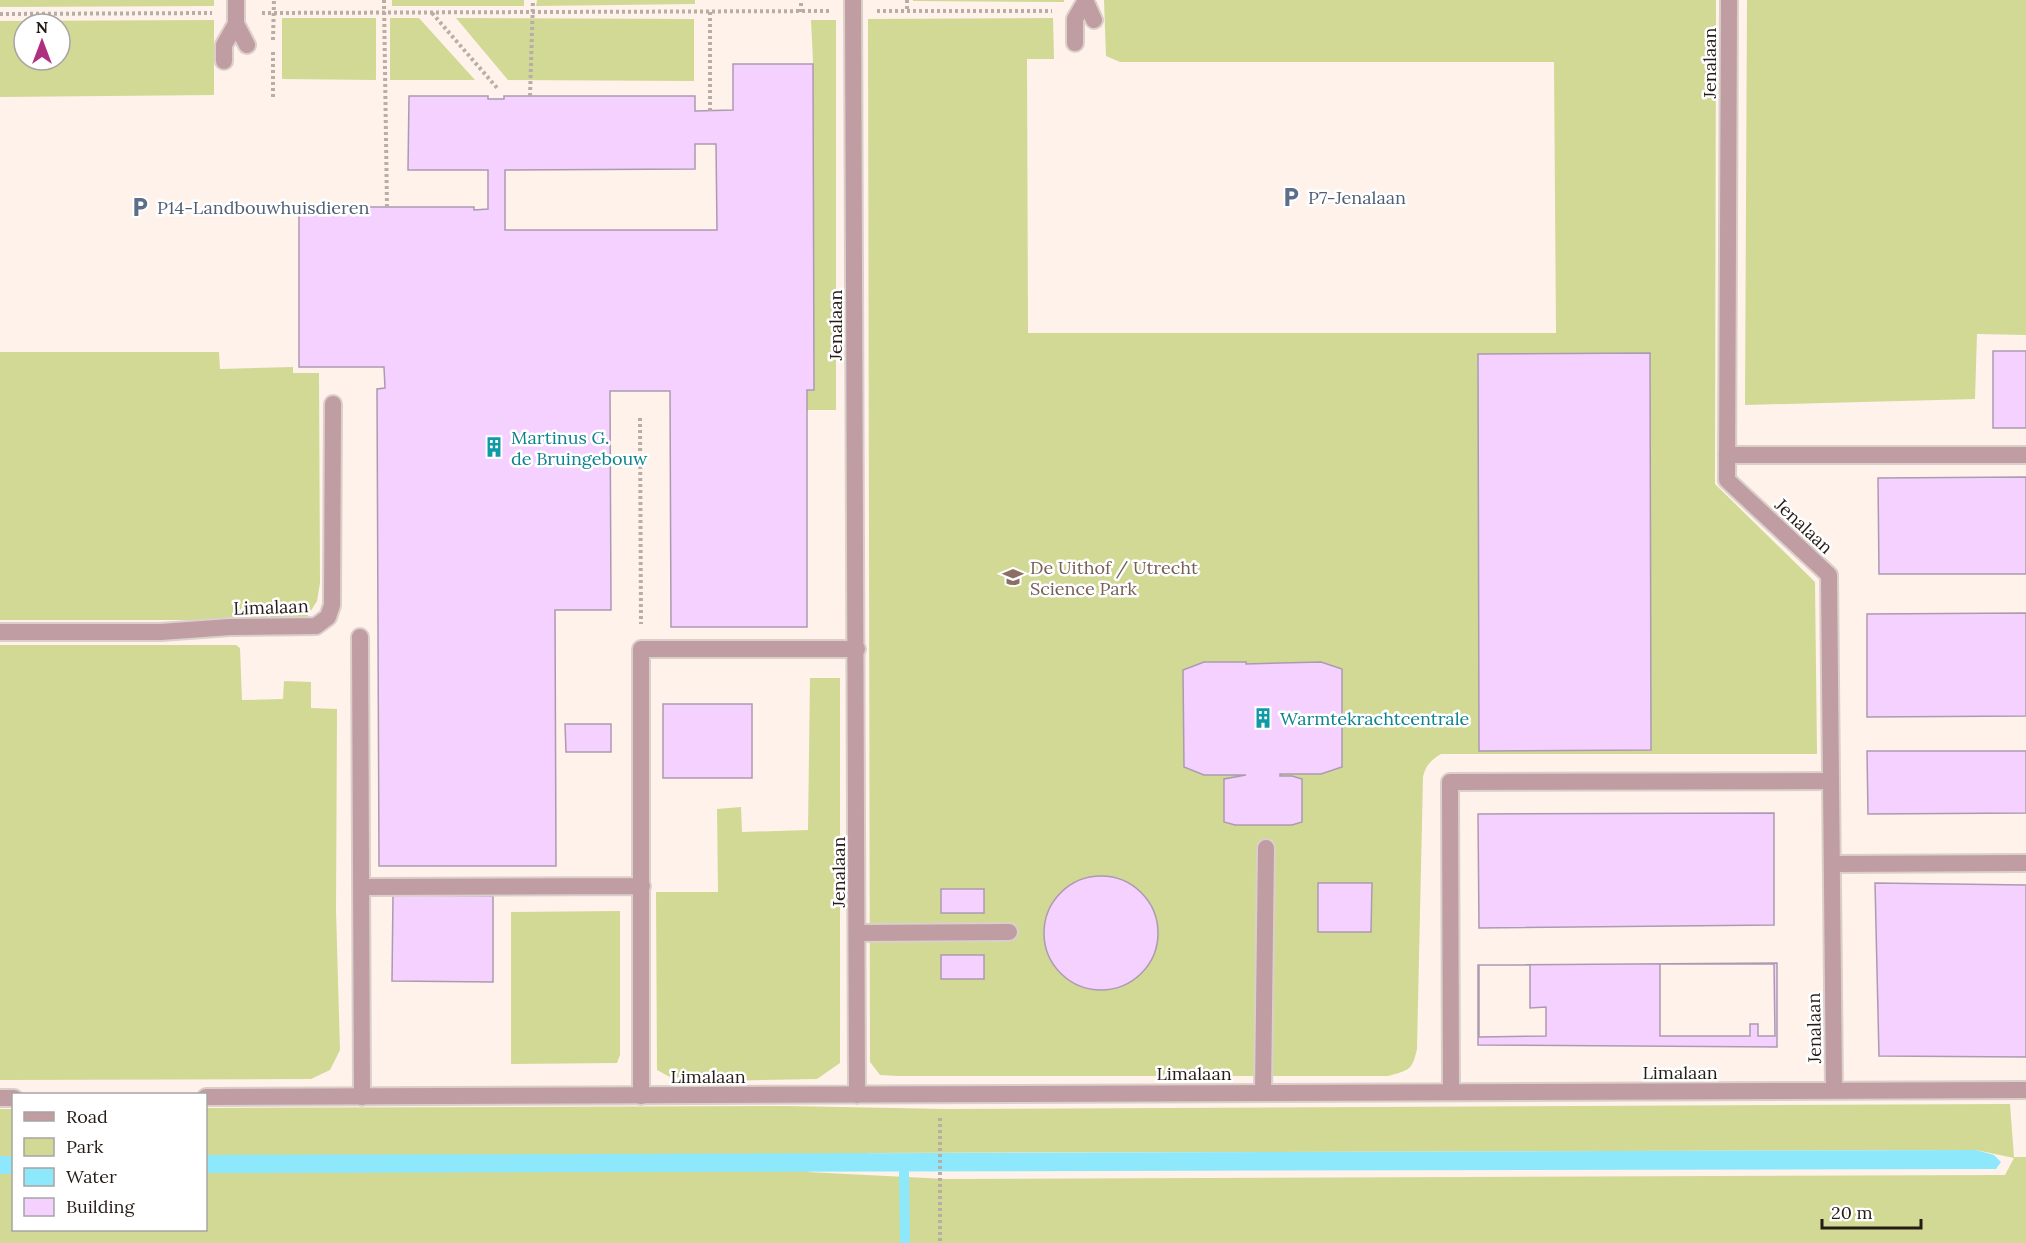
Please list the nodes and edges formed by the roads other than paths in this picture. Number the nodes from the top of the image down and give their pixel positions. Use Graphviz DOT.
graph roads {
  1 [pos="1729,0"];
  2 [pos="1085,1"];
  3 [pos="853,6"];
  4 [pos="236,12"];
  5 [pos="1094,20"];
  6 [pos="1076,43"];
  7 [pos="247,45"];
  8 [pos="224,61"];
  9 [pos="333,404"];
  10 [pos="1727,455"];
  11 [pos="2026,455"];
  12 [pos="0,633"];
  13 [pos="360,637"];
  14 [pos="857,649"];
  15 [pos="1831,781"];
  16 [pos="1266,848"];
  17 [pos="2026,863"];
  18 [pos="1832,864"];
  19 [pos="642,886"];
  20 [pos="361,887"];
  21 [pos="1009,932"];
  22 [pos="857,933"];
  23 [pos="1834,1091"];
  24 [pos="1263,1092"];
  25 [pos="1451,1092"];
  26 [pos="2026,1092"];
  27 [pos="857,1095"];
  28 [pos="641,1096"];
  29 [pos="207,1097"];
  30 [pos="362,1097"];
  1 -- 10 [label="street, Jenalaan"];
  2 -- 5 [label="street"];
  2 -- 6 [label="street"];
  3 -- 14 [label="street, Jenalaan"];
  4 -- 7 [label="street"];
  4 -- 8 [label="street"];
  9 -- 12 [label="street, Limalaan"];
  10 -- 11 [label="street"];
  10 -- 15 [label="street, Jenalaan"];
  13 -- 20 [label="street"];
  14 -- 19 [label="street"];
  14 -- 22 [label="street, Jenalaan"];
  15 -- 18 [label="street, Jenalaan"];
  15 -- 25 [label="street"];
  16 -- 24 [label="street"];
  17 -- 18 [label="street"];
  18 -- 23 [label="street, Jenalaan"];
  19 -- 20 [label="street"];
  19 -- 28 [label="street"];
  20 -- 30 [label="street"];
  21 -- 22 [label="street"];
  22 -- 27 [label="street, Jenalaan"];
  23 -- 25 [label="street, Limalaan"];
  23 -- 26 [label="street, Limalaan"];
  24 -- 25 [label="street, Limalaan"];
  24 -- 27 [label="street, Limalaan"];
  27 -- 28 [label="street, Limalaan"];
  28 -- 30 [label="street, Limalaan"];
  29 -- 30 [label="street, Limalaan"];
}
